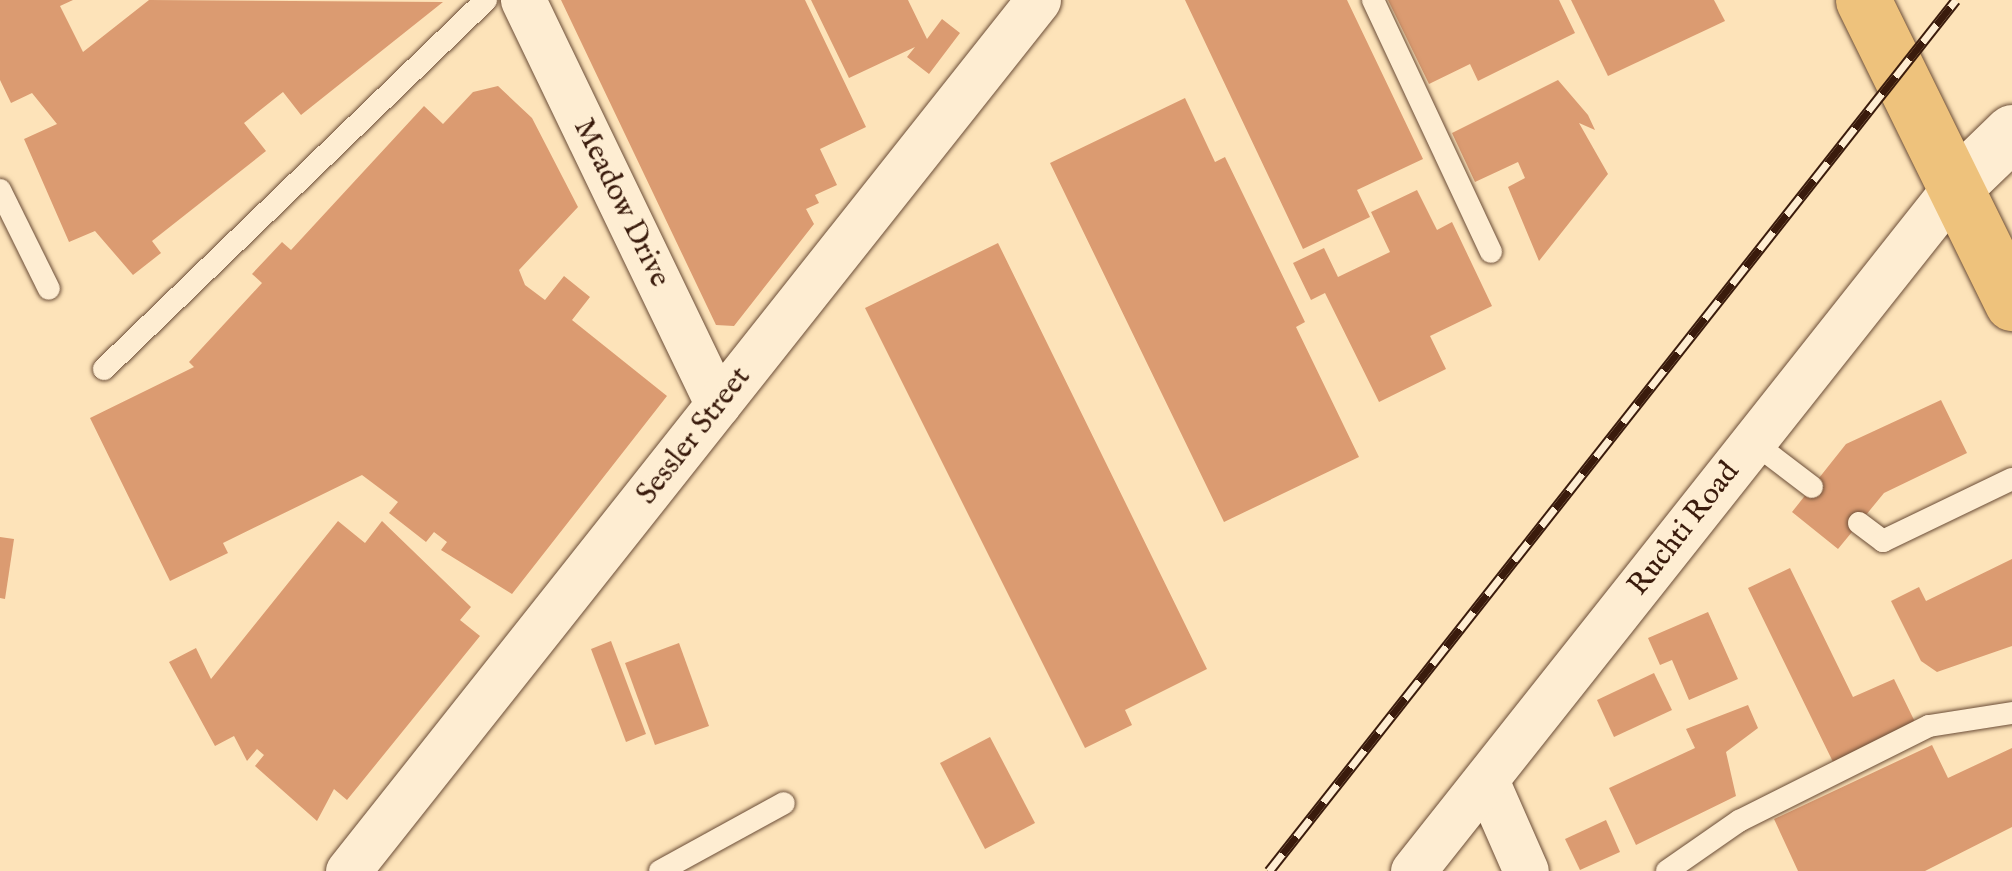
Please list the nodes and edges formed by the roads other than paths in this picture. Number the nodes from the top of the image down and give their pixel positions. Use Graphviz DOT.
graph roads {
  1 [pos="486,0"];
  2 [pos="523,0"];
  3 [pos="1038,0"];
  4 [pos="1373,0"];
  5 [pos="1862,0"];
  6 [pos="2012,132"];
  7 [pos="1955,187"];
  8 [pos="0,190"];
  9 [pos="1491,252"];
  10 [pos="49,289"];
  11 [pos="2012,304"];
  12 [pos="104,369"];
  13 [pos="718,405"];
  14 [pos="1753,442"];
  15 [pos="2012,479"];
  16 [pos="1812,487"];
  17 [pos="1859,523"];
  18 [pos="2012,713"];
  19 [pos="1486,780"];
  20 [pos="784,803"];
  21 [pos="348,871"];
  22 [pos="660,871"];
  23 [pos="1414,871"];
  24 [pos="1526,871"];
  25 [pos="1666,871"];
  1 -- 12 [label="lane"];
  2 -- 13 [label="street, Meadow Drive"];
  3 -- 13 [label="street, Sessler Street"];
  4 -- 9 [label="lane"];
  5 -- 7 [label="main road"];
  6 -- 7 [label="street"];
  7 -- 11 [label="main road"];
  7 -- 14 [label="street, Ruchti Road"];
  8 -- 10 [label="lane"];
  13 -- 21 [label="street, Sessler Street"];
  14 -- 16 [label="lane"];
  14 -- 19 [label="street, Ruchti Road"];
  15 -- 17 [label="lane"];
  18 -- 25 [label="lane"];
  19 -- 23 [label="street, Ruchti Road"];
  19 -- 24 [label="street"];
  20 -- 22 [label="lane"];
}
